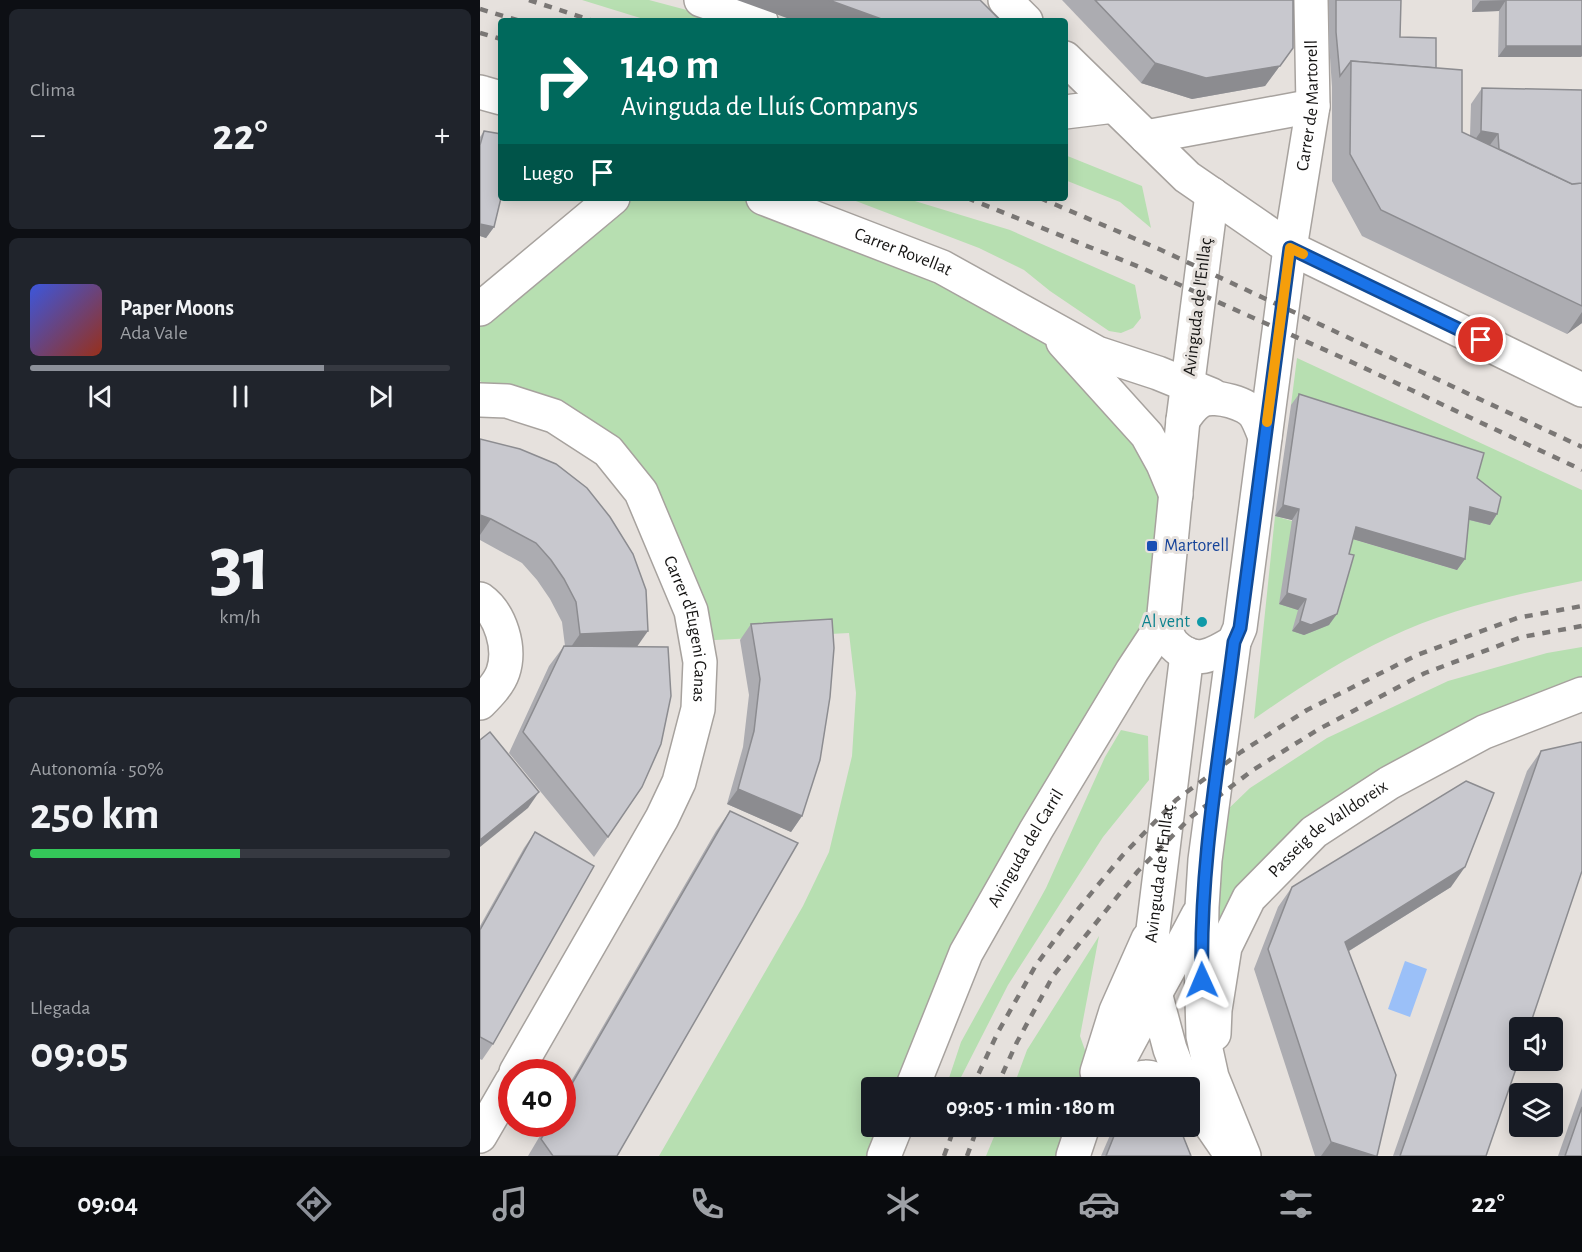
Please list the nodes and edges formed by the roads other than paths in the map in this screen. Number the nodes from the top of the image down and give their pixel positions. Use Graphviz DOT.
graph roads {
  1 [pos="701,0"];
  2 [pos="1005,0"];
  3 [pos="1311,0"];
  4 [pos="752,18"];
  5 [pos="1023,18"];
  6 [pos="1068,61"];
  7 [pos="480,92"];
  8 [pos="498,97"];
  9 [pos="1114,106"];
  10 [pos="1313,106"];
  11 [pos="1068,112"];
  12 [pos="1146,137"];
  13 [pos="1212,194"];
  14 [pos="609,201"];
  15 [pos="771,201"];
  16 [pos="1290,248"];
  17 [pos="480,309"];
  18 [pos="1037,320"];
  19 [pos="480,381"];
  20 [pos="1188,386"];
  21 [pos="1582,390"];
  22 [pos="1222,399"];
  23 [pos="493,401"];
  24 [pos="1183,420"];
  25 [pos="1265,437"];
  26 [pos="1176,495"];
  27 [pos="480,599"];
  28 [pos="1163,624"];
  29 [pos="1234,642"];
  30 [pos="1187,654"];
  31 [pos="1582,694"];
  32 [pos="480,703"];
  33 [pos="1202,907"];
  34 [pos="1154,926"];
  35 [pos="1156,992"];
  36 [pos="523,1059"];
  37 [pos="916,1077"];
  38 [pos="1097,1077"];
  39 [pos="1111,1077"];
  40 [pos="1186,1077"];
  41 [pos="1197,1077"];
  42 [pos="1199,1077"];
  43 [pos="1200,1100"];
  44 [pos="1200,1102"];
  45 [pos="498,1105"];
  46 [pos="480,1136"];
  47 [pos="892,1137"];
  48 [pos="884,1156"];
  49 [pos="1232,1156"];
  50 [pos="1244,1156"];
  1 -- 4 [label="street"];
  2 -- 5 [label="street"];
  3 -- 10 [label="street, Carrer de Martorell"];
  6 -- 9 [label="street"];
  7 -- 8 [label="street"];
  9 -- 11 [label="street"];
  9 -- 12 [label="street"];
  10 -- 12 [label="street"];
  10 -- 16 [label="street, Carrer de Martorell"];
  12 -- 13 [label="street"];
  13 -- 16 [label="street"];
  13 -- 20 [label="street, Avinguda de l'Enllaç"];
  14 -- 17 [label="street"];
  15 -- 18 [label="street, Carrer Rovellat"];
  16 -- 21 [label="street"];
  16 -- 25 [label="street, Avinguda de l'Enllaç"];
  18 -- 20 [label="street, Carrer Rovellat"];
  18 -- 26 [label="street, Carrer Rovellat"];
  19 -- 23 [label="street, Carrer d'Eugeni Canas"];
  20 -- 22 [label="street, Carrer Rovellat"];
  20 -- 24 [label="street, Avinguda de l'Enllaç"];
  22 -- 24 [label="street, Avinguda de l'Enllaç"];
  22 -- 25 [label="street"];
  23 -- 36 [label="street, Carrer d'Eugeni Canas"];
  24 -- 26 [label="street, Avinguda de l'Enllaç"];
  25 -- 29 [label="street, Avinguda de l'Enllaç"];
  26 -- 28 [label="street, Avinguda de l'Enllaç"];
  27 -- 32 [label="street"];
  28 -- 30 [label="street"];
  28 -- 37 [label="street, Avinguda del Carril"];
  29 -- 30 [label="street"];
  29 -- 33 [label="street, Avinguda de l'Enllaç"];
  30 -- 34 [label="street, Avinguda de l'Enllaç"];
  31 -- 42 [label="street, Passeig de Valldoreix"];
  33 -- 35 [label="street"];
  33 -- 41 [label="street, Avinguda de l'Enllaç"];
  34 -- 35 [label="street, Avinguda de l'Enllaç"];
  34 -- 38 [label="street"];
  35 -- 39 [label="street"];
  35 -- 40 [label="street, Avinguda de l'Enllaç"];
  43 -- 50 [label="street, Avinguda de l'Enllaç"];
  44 -- 49 [label="street, Avinguda de l'Enllaç"];
  45 -- 46 [label="street"];
  47 -- 48 [label="street"];
}
